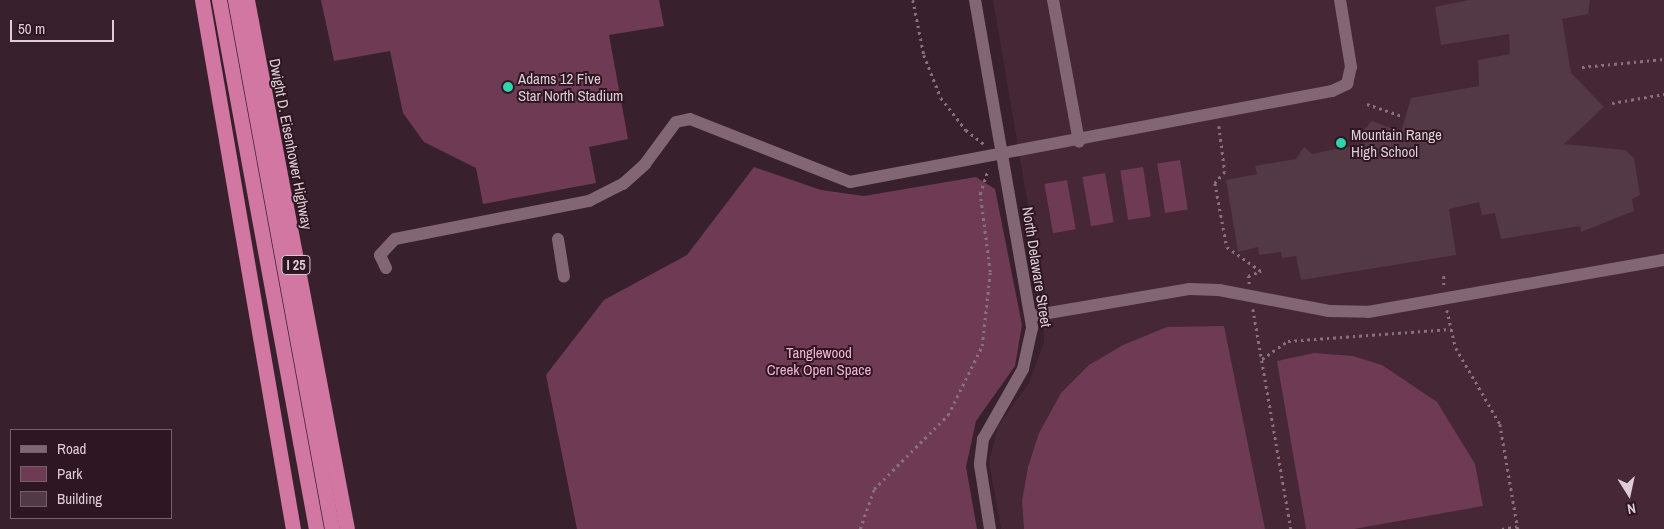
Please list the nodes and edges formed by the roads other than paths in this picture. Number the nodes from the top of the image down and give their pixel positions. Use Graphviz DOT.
graph roads {
  1 [pos="202,0"];
  2 [pos="219,0"];
  3 [pos="235,0"];
  4 [pos="247,0"];
  5 [pos="975,0"];
  6 [pos="1053,0"];
  7 [pos="1340,0"];
  8 [pos="1079,142"];
  9 [pos="1003,156"];
  10 [pos="558,239"];
  11 [pos="1664,260"];
  12 [pos="386,268"];
  13 [pos="564,277"];
  14 [pos="1031,316"];
  15 [pos="293,529"];
  16 [pos="316,529"];
  17 [pos="332,529"];
  18 [pos="347,529"];
  19 [pos="990,529"];
  1 -- 15 [label="highway"];
  2 -- 16 [label="highway"];
  3 -- 17 [label="highway"];
  4 -- 18 [label="highway, Dwight D. Eisenhower Highway / I 25"];
  5 -- 9 [label="street, North Delaware Street"];
  6 -- 8 [label="street"];
  7 -- 8 [label="street"];
  8 -- 9 [label="street"];
  9 -- 12 [label="street"];
  9 -- 14 [label="street, North Delaware Street"];
  10 -- 13 [label="street"];
  11 -- 14 [label="street"];
  14 -- 19 [label="street, North Delaware Street"];
}
